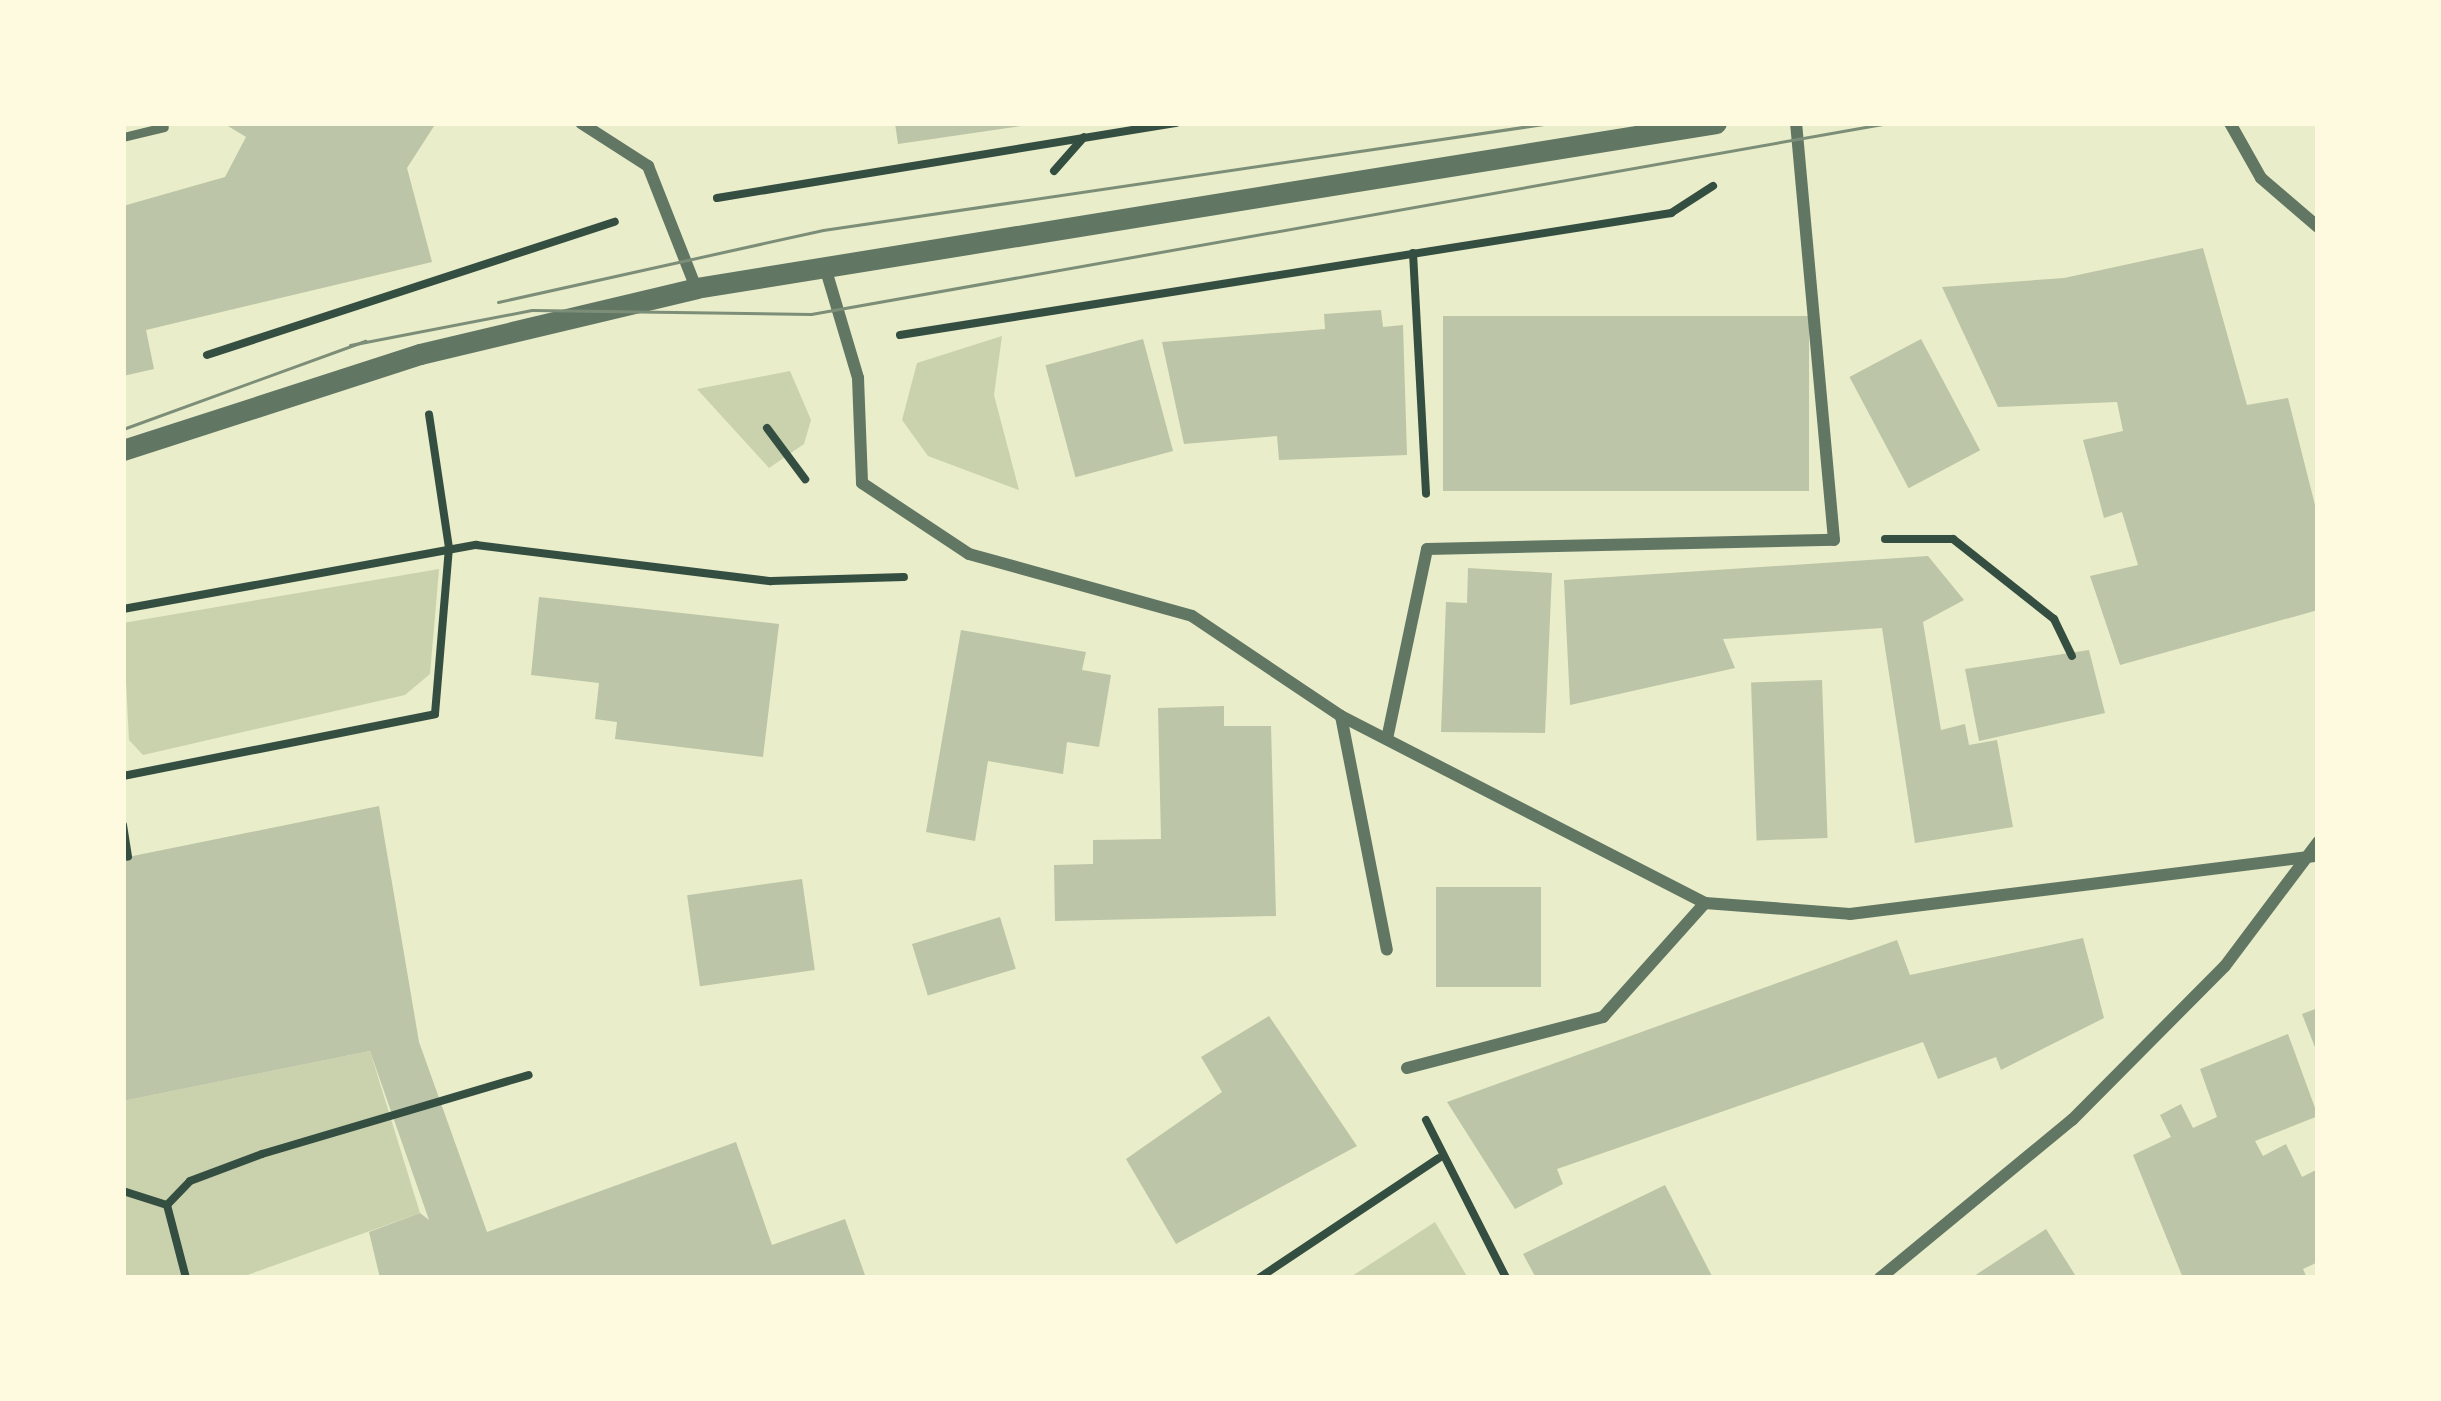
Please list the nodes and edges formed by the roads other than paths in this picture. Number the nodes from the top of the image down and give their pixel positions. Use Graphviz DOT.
graph roads {
  1 [pos="581,123"];
  2 [pos="1716,123"];
  3 [pos="1796,123"];
  4 [pos="2230,123"];
  5 [pos="164,127"];
  6 [pos="123,137"];
  7 [pos="2318,227"];
  8 [pos="824,265"];
  9 [pos="695,288"];
  10 [pos="125,449"];
  11 [pos="1341,716"];
  12 [pos="1387,739"];
  13 [pos="2318,842"];
  14 [pos="2318,856"];
  15 [pos="2301,861"];
  16 [pos="1705,903"];
  17 [pos="1387,950"];
  18 [pos="1407,1068"];
  19 [pos="1880,1278"];
  1 -- 9 [label="street"];
  2 -- 8 [label="street"];
  3 -- 12 [label="street"];
  4 -- 7 [label="street"];
  5 -- 6 [label="lane"];
  8 -- 9 [label="street"];
  8 -- 11 [label="street"];
  9 -- 10 [label="street"];
  11 -- 12 [label="street"];
  11 -- 17 [label="street"];
  12 -- 16 [label="street"];
  13 -- 15 [label="street"];
  14 -- 15 [label="street"];
  15 -- 16 [label="street"];
  15 -- 19 [label="street"];
  16 -- 18 [label="street"];
}
